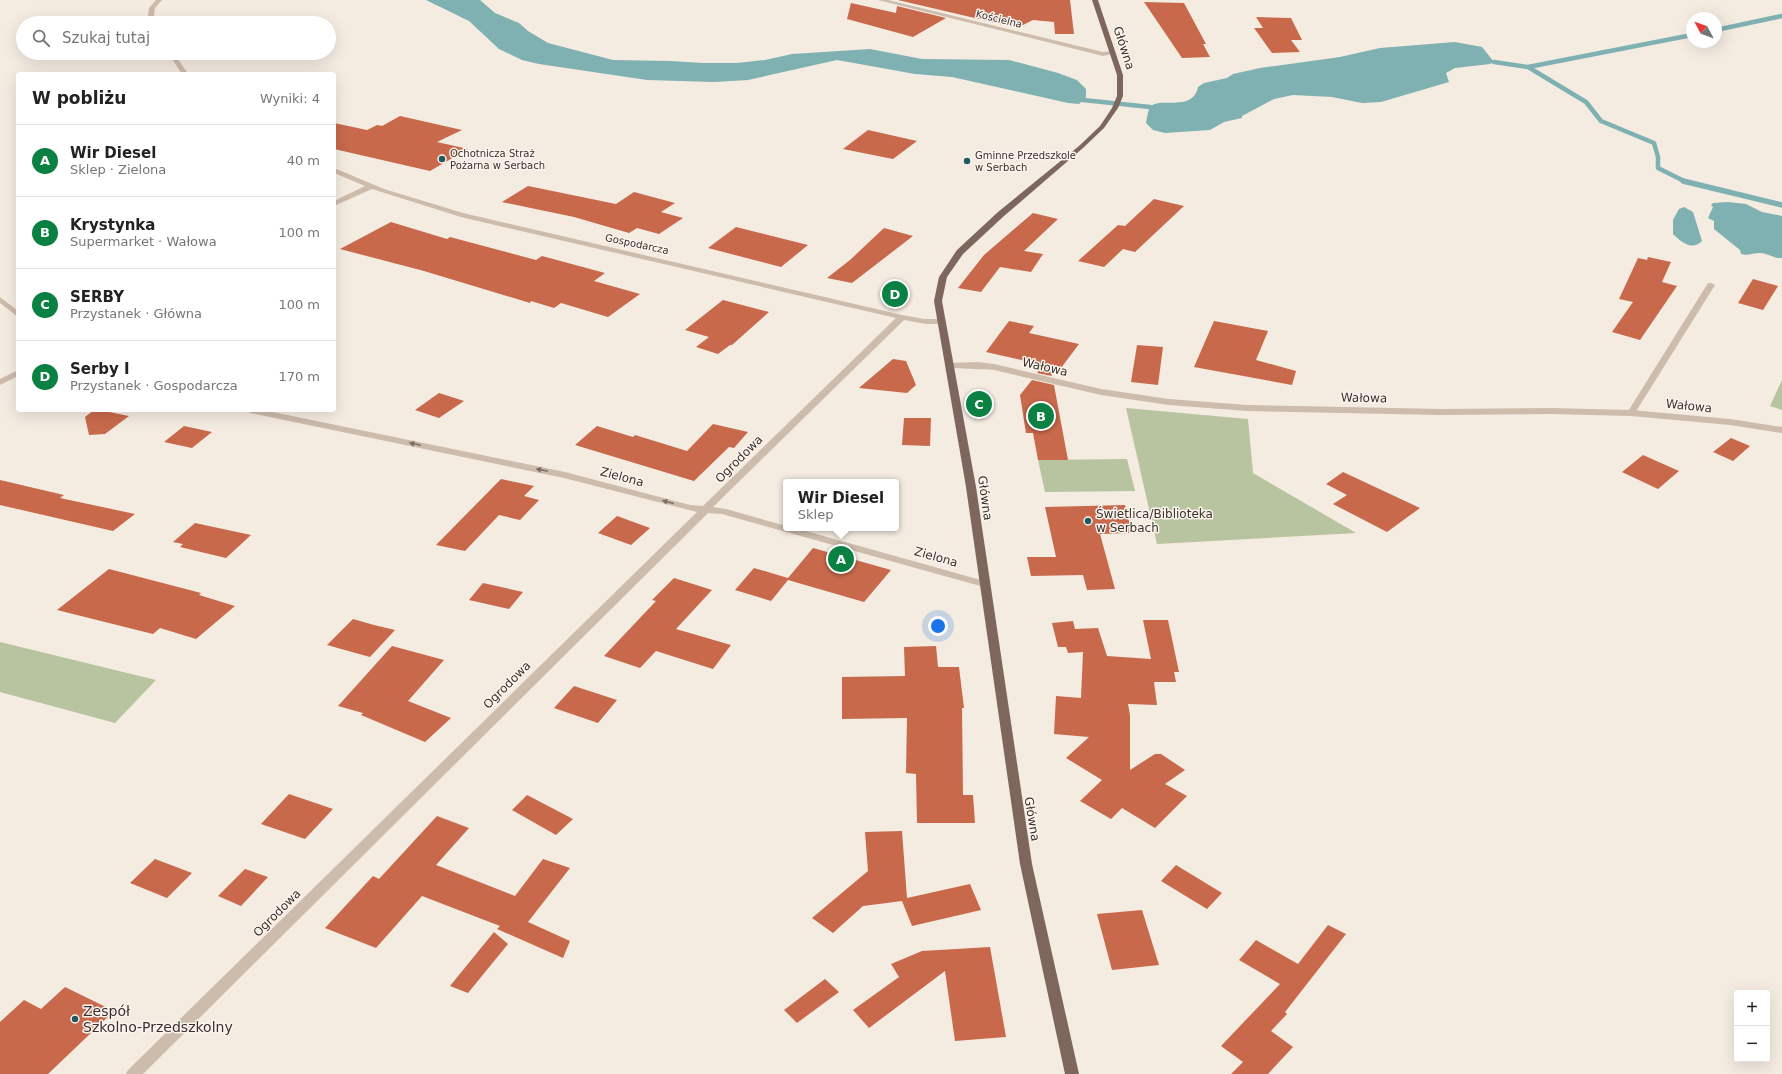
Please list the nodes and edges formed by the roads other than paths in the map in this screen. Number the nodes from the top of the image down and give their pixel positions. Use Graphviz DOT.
graph roads {
  1 [pos="159,0"];
  2 [pos="881,0"];
  3 [pos="1095,0"];
  4 [pos="151,16"];
  5 [pos="1113,54"];
  6 [pos="176,60"];
  7 [pos="184,72"];
  8 [pos="336,171"];
  9 [pos="370,187"];
  10 [pos="336,203"];
  11 [pos="1711,284"];
  12 [pos="0,299"];
  13 [pos="16,313"];
  14 [pos="902,317"];
  15 [pos="940,320"];
  16 [pos="949,366"];
  17 [pos="16,374"];
  18 [pos="0,382"];
  19 [pos="260,412"];
  20 [pos="1631,413"];
  21 [pos="1782,430"];
  22 [pos="706,510"];
  23 [pos="783,528"];
  24 [pos="795,531"];
  25 [pos="984,584"];
  26 [pos="133,1074"];
  27 [pos="1072,1074"];
  1 -- 4 [label="street"];
  2 -- 5 [label="street, Kościelna"];
  3 -- 5 [label="main road, Główna"];
  5 -- 15 [label="main road, Główna"];
  6 -- 7 [label="street"];
  8 -- 9 [label="street, Gospodarcza"];
  9 -- 10 [label="street"];
  9 -- 14 [label="street, Gospodarcza"];
  11 -- 20 [label="street"];
  12 -- 13 [label="street"];
  14 -- 15 [label="street, Gospodarcza"];
  14 -- 22 [label="street, Ogrodowa"];
  15 -- 16 [label="main road, Główna"];
  16 -- 20 [label="street, Wałowa"];
  16 -- 25 [label="main road, Główna"];
  17 -- 18 [label="street"];
  22 -- 19 [label="street, Zielona, one-way"];
  20 -- 21 [label="street, Wałowa"];
  22 -- 23 [label="street, Zielona"];
  22 -- 26 [label="street, Ogrodowa"];
  24 -- 25 [label="street, Zielona"];
  25 -- 27 [label="main road, Główna"];
}
